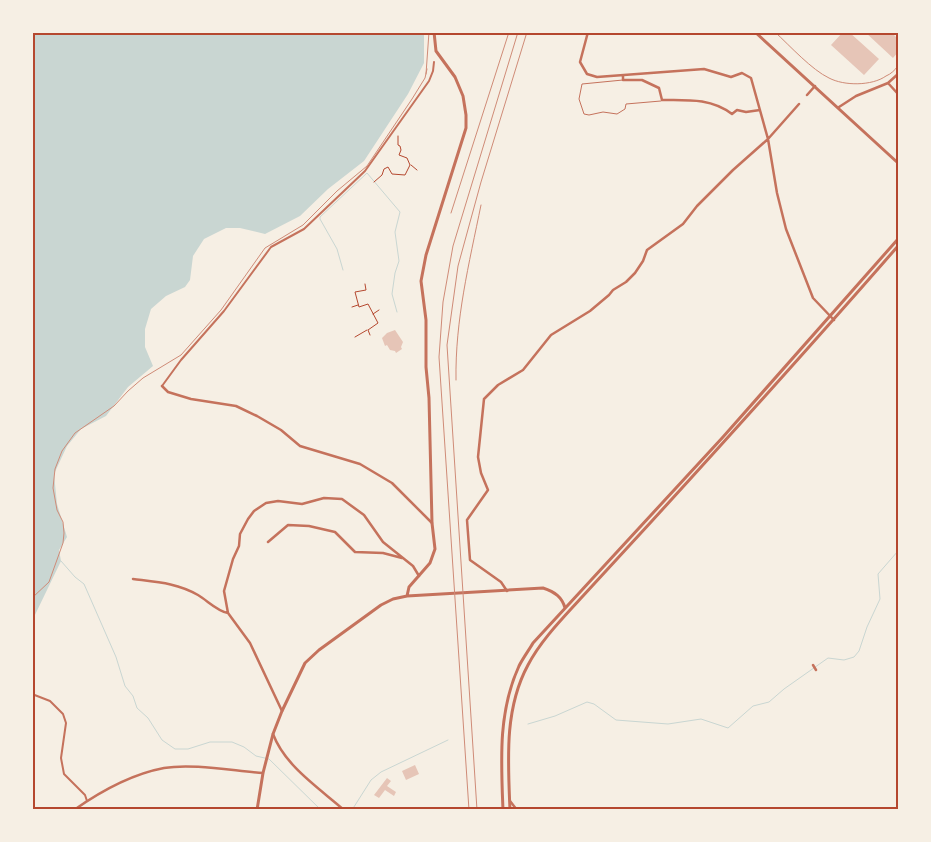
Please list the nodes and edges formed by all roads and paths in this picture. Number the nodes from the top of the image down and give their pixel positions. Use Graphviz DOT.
graph roads {
  1 [pos="434,32"];
  2 [pos="588,32"];
  3 [pos="755,32"];
  4 [pos="434,62"];
  5 [pos="898,74"];
  6 [pos="623,76"];
  7 [pos="624,80"];
  8 [pos="888,83"];
  9 [pos="815,86"];
  10 [pos="898,94"];
  11 [pos="806,95"];
  12 [pos="662,100"];
  13 [pos="799,104"];
  14 [pos="839,107"];
  15 [pos="760,110"];
  16 [pos="398,136"];
  17 [pos="768,139"];
  18 [pos="898,163"];
  19 [pos="410,164"];
  20 [pos="417,170"];
  21 [pos="374,182"];
  22 [pos="898,239"];
  23 [pos="898,246"];
  24 [pos="365,284"];
  25 [pos="358,305"];
  26 [pos="352,307"];
  27 [pos="379,310"];
  28 [pos="373,314"];
  29 [pos="832,318"];
  30 [pos="368,330"];
  31 [pos="370,335"];
  32 [pos="355,337"];
  33 [pos="162,386"];
  34 [pos="432,523"];
  35 [pos="268,542"];
  36 [pos="404,558"];
  37 [pos="419,576"];
  38 [pos="133,579"];
  39 [pos="507,591"];
  40 [pos="407,596"];
  41 [pos="565,607"];
  42 [pos="228,613"];
  43 [pos="567,614"];
  44 [pos="813,666"];
  45 [pos="816,670"];
  46 [pos="32,694"];
  47 [pos="282,711"];
  48 [pos="273,734"];
  49 [pos="263,773"];
  50 [pos="87,801"];
  51 [pos="510,801"];
  52 [pos="74,810"];
  53 [pos="257,810"];
  54 [pos="344,810"];
  55 [pos="503,810"];
  56 [pos="510,810"];
  57 [pos="517,810"];
  1 -- 34 [label="street"];
  2 -- 6 [label="street"];
  3 -- 9 [label="street"];
  4 -- 33 [label="street"];
  5 -- 8 [label="street"];
  6 -- 7 [label="street"];
  6 -- 15 [label="street"];
  7 -- 12 [label="street"];
  7 -- 12 [label="lane"];
  8 -- 10 [label="street"];
  8 -- 14 [label="street"];
  9 -- 11 [label="street"];
  9 -- 14 [label="street"];
  12 -- 15 [label="street"];
  13 -- 17 [label="street"];
  14 -- 18 [label="street"];
  15 -- 17 [label="street"];
  16 -- 19 [label="path"];
  17 -- 29 [label="street"];
  17 -- 39 [label="street"];
  19 -- 20 [label="path"];
  19 -- 21 [label="path"];
  22 -- 29 [label="street"];
  23 -- 29 [label="street"];
  24 -- 25 [label="path"];
  25 -- 26 [label="path"];
  25 -- 28 [label="path"];
  27 -- 28 [label="path"];
  28 -- 30 [label="path"];
  29 -- 41 [label="street"];
  29 -- 43 [label="street"];
  30 -- 31 [label="path"];
  30 -- 32 [label="path"];
  33 -- 34 [label="street"];
  34 -- 37 [label="street"];
  35 -- 36 [label="street"];
  36 -- 37 [label="street"];
  36 -- 42 [label="street"];
  37 -- 40 [label="street"];
  38 -- 42 [label="street"];
  39 -- 40 [label="street"];
  39 -- 41 [label="street"];
  40 -- 47 [label="street"];
  41 -- 43 [label="street"];
  41 -- 55 [label="street"];
  42 -- 47 [label="street"];
  43 -- 51 [label="street"];
  44 -- 45 [label="street"];
  46 -- 50 [label="street"];
  47 -- 48 [label="street"];
  48 -- 49 [label="street"];
  48 -- 54 [label="street"];
  49 -- 50 [label="street"];
  49 -- 53 [label="street"];
  50 -- 52 [label="street"];
  51 -- 56 [label="street"];
  51 -- 57 [label="street"];
}
